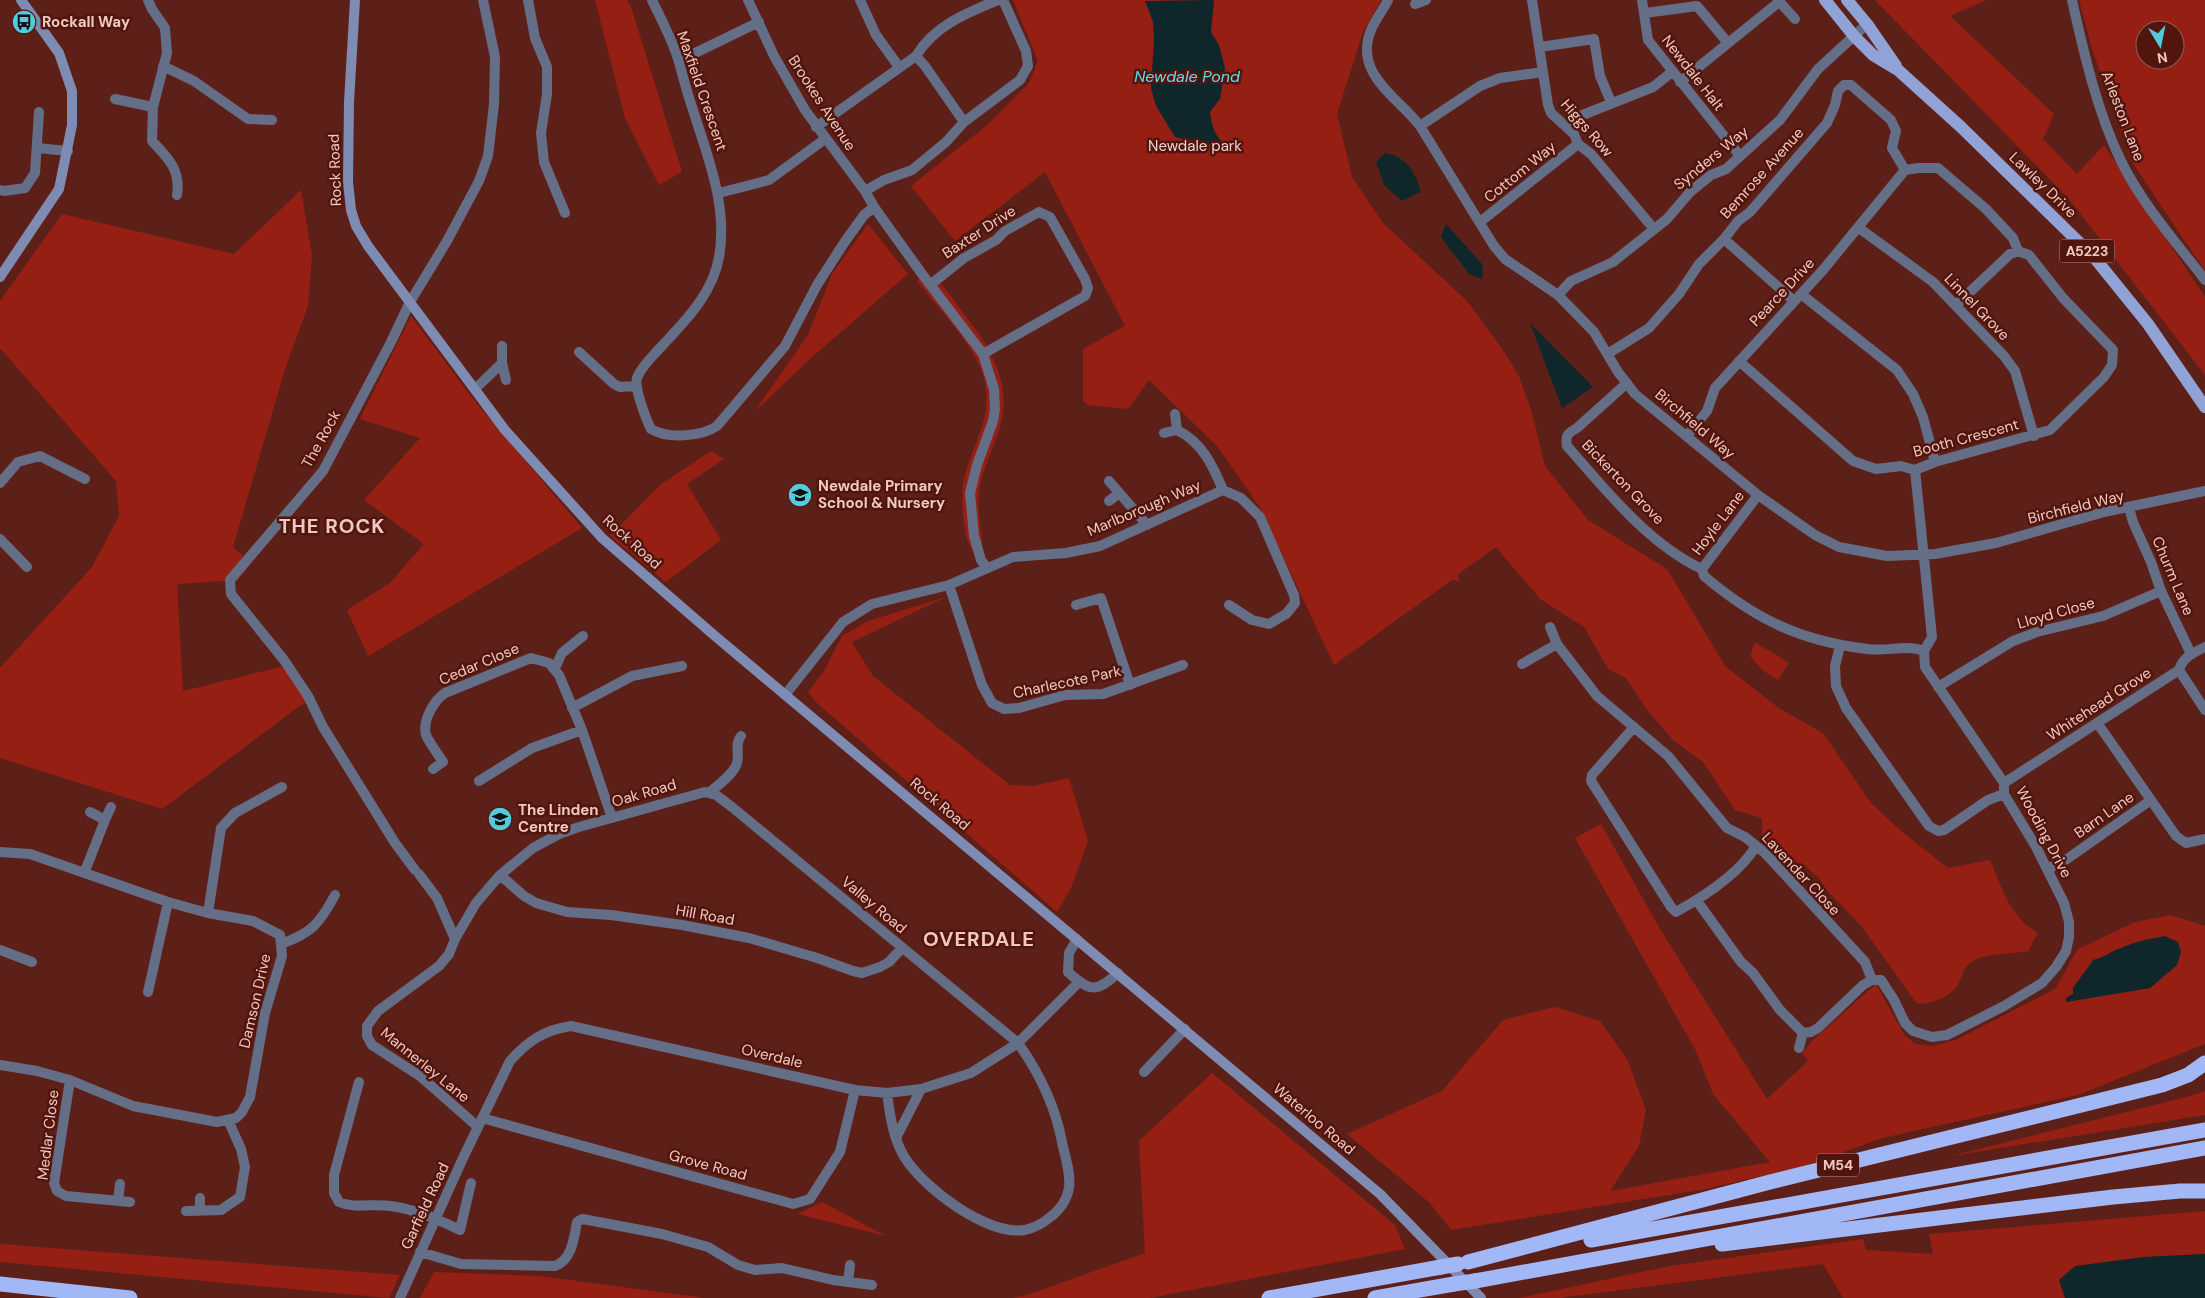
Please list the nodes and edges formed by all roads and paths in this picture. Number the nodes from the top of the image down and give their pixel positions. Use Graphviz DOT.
graph roads {
  1 [pos="22,0"];
  2 [pos="148,0"];
  3 [pos="355,0"];
  4 [pos="483,0"];
  5 [pos="528,0"];
  6 [pos="652,0"];
  7 [pos="748,0"];
  8 [pos="860,0"];
  9 [pos="998,0"];
  10 [pos="1003,0"];
  11 [pos="1388,0"];
  12 [pos="1426,0"];
  13 [pos="1532,0"];
  14 [pos="1642,0"];
  15 [pos="1825,0"];
  16 [pos="1847,0"];
  17 [pos="2072,0"];
  18 [pos="1779,1"];
  19 [pos="1415,4"];
  20 [pos="1645,14"];
  21 [pos="1795,19"];
  22 [pos="759,22"];
  23 [pos="1867,24"];
  24 [pos="1854,36"];
  25 [pos="1728,43"];
  26 [pos="1540,47"];
  27 [pos="916,56"];
  28 [pos="678,59"];
  29 [pos="163,66"];
  30 [pos="899,66"];
  31 [pos="1898,70"];
  32 [pos="1544,72"];
  33 [pos="1672,72"];
  34 [pos="1680,82"];
  35 [pos="115,99"];
  36 [pos="1611,102"];
  37 [pos="153,108"];
  38 [pos="39,112"];
  39 [pos="272,120"];
  40 [pos="964,122"];
  41 [pos="1420,126"];
  42 [pos="816,127"];
  43 [pos="1566,127"];
  44 [pos="825,139"];
  45 [pos="1578,144"];
  46 [pos="37,148"];
  47 [pos="68,151"];
  48 [pos="1740,156"];
  49 [pos="1905,170"];
  50 [pos="0,190"];
  51 [pos="865,191"];
  52 [pos="719,193"];
  53 [pos="177,195"];
  54 [pos="874,207"];
  55 [pos="565,213"];
  56 [pos="1480,222"];
  57 [pos="1858,228"];
  58 [pos="1654,230"];
  59 [pos="1724,239"];
  60 [pos="2018,251"];
  61 [pos="0,277"];
  62 [pos="2205,280"];
  63 [pos="930,284"];
  64 [pos="1558,296"];
  65 [pos="1798,297"];
  66 [pos="410,302"];
  67 [pos="1956,305"];
  68 [pos="502,346"];
  69 [pos="579,352"];
  70 [pos="1609,353"];
  71 [pos="983,354"];
  72 [pos="1739,361"];
  73 [pos="502,363"];
  74 [pos="506,380"];
  75 [pos="1627,382"];
  76 [pos="637,386"];
  77 [pos="475,389"];
  78 [pos="2205,407"];
  79 [pos="1175,414"];
  80 [pos="1177,430"];
  81 [pos="1164,433"];
  82 [pos="1687,436"];
  83 [pos="2034,436"];
  84 [pos="1936,462"];
  85 [pos="1915,470"];
  86 [pos="84,479"];
  87 [pos="1109,480"];
  88 [pos="0,483"];
  89 [pos="1222,490"];
  90 [pos="2205,491"];
  91 [pos="1119,493"];
  92 [pos="1758,495"];
  93 [pos="1109,501"];
  94 [pos="2129,508"];
  95 [pos="1147,525"];
  96 [pos="0,539"];
  97 [pos="1924,555"];
  98 [pos="27,567"];
  99 [pos="986,567"];
  100 [pos="1702,569"];
  101 [pos="949,585"];
  102 [pos="2161,591"];
  103 [pos="1076,605"];
  104 [pos="1229,605"];
  105 [pos="1550,627"];
  106 [pos="583,636"];
  107 [pos="1558,644"];
  108 [pos="1840,646"];
  109 [pos="2205,647"];
  110 [pos="1924,651"];
  111 [pos="2191,654"];
  112 [pos="1522,664"];
  113 [pos="1183,665"];
  114 [pos="682,666"];
  115 [pos="555,668"];
  116 [pos="2179,670"];
  117 [pos="1130,685"];
  118 [pos="1938,687"];
  119 [pos="785,694"];
  120 [pos="572,708"];
  121 [pos="2205,710"];
  122 [pos="2098,724"];
  123 [pos="1634,727"];
  124 [pos="582,730"];
  125 [pos="741,736"];
  126 [pos="433,769"];
  127 [pos="479,781"];
  128 [pos="282,787"];
  129 [pos="2004,788"];
  130 [pos="709,793"];
  131 [pos="2151,800"];
  132 [pos="111,807"];
  133 [pos="90,812"];
  134 [pos="612,818"];
  135 [pos="105,820"];
  136 [pos="2205,839"];
  137 [pos="1756,846"];
  138 [pos="0,852"];
  139 [pos="2048,869"];
  140 [pos="85,871"];
  141 [pos="500,875"];
  142 [pos="335,894"];
  143 [pos="1697,901"];
  144 [pos="168,902"];
  145 [pos="208,913"];
  146 [pos="455,939"];
  147 [pos="1077,939"];
  148 [pos="281,944"];
  149 [pos="902,948"];
  150 [pos="0,950"];
  151 [pos="32,962"];
  152 [pos="1118,973"];
  153 [pos="1872,980"];
  154 [pos="1079,982"];
  155 [pos="148,992"];
  156 [pos="1184,1029"];
  157 [pos="1803,1033"];
  158 [pos="1018,1043"];
  159 [pos="1799,1048"];
  160 [pos="2205,1063"];
  161 [pos="0,1065"];
  162 [pos="1144,1072"];
  163 [pos="70,1080"];
  164 [pos="358,1082"];
  165 [pos="921,1089"];
  166 [pos="855,1090"];
  167 [pos="887,1093"];
  168 [pos="228,1120"];
  169 [pos="480,1122"];
  170 [pos="2205,1130"];
  171 [pos="896,1138"];
  172 [pos="2205,1148"];
  173 [pos="471,1183"];
  174 [pos="120,1184"];
  175 [pos="2205,1191"];
  176 [pos="200,1198"];
  177 [pos="118,1201"];
  178 [pos="130,1202"];
  179 [pos="186,1211"];
  180 [pos="200,1211"];
  181 [pos="436,1218"];
  182 [pos="420,1252"];
  183 [pos="1581,1261"];
  184 [pos="1463,1263"];
  185 [pos="850,1265"];
  186 [pos="848,1282"];
  187 [pos="0,1284"];
  188 [pos="872,1285"];
  189 [pos="130,1298"];
  190 [pos="400,1298"];
  191 [pos="1269,1298"];
  192 [pos="1375,1298"];
  193 [pos="1481,1298"];
  1 -- 47 [label="street"];
  2 -- 29 [label="street"];
  3 -- 66 [label="street, Rock Road"];
  4 -- 66 [label="street, The Rock"];
  5 -- 55 [label="street"];
  6 -- 28 [label="street, Maxfield Crescent"];
  7 -- 22 [label="street, Brookes Avenue"];
  8 -- 30 [label="street"];
  9 -- 27 [label="street"];
  10 -- 40 [label="street"];
  11 -- 41 [label="street, Birchfield Way"];
  12 -- 19 [label="street"];
  13 -- 26 [label="street, Higgs Row"];
  14 -- 20 [label="street, Newdale Halt"];
  15 -- 24 [label="main road, Lawley Drive / A5223"];
  16 -- 23 [label="main road, Lawley Drive / A5223"];
  17 -- 62 [label="street, Arleston Lane"];
  18 -- 21 [label="street"];
  18 -- 25 [label="street"];
  20 -- 25 [label="street"];
  20 -- 33 [label="street, Newdale Halt"];
  22 -- 28 [label="street"];
  22 -- 42 [label="street, Brookes Avenue"];
  23 -- 24 [label="street, Synders Way"];
  23 -- 31 [label="main road, Lawley Drive / A5223"];
  24 -- 31 [label="main road, Lawley Drive / A5223"];
  24 -- 48 [label="street, Synders Way"];
  25 -- 34 [label="street"];
  26 -- 32 [label="street, Higgs Row"];
  26 -- 36 [label="street"];
  27 -- 30 [label="street"];
  27 -- 40 [label="street"];
  28 -- 52 [label="street, Maxfield Crescent"];
  29 -- 37 [label="street"];
  29 -- 39 [label="street"];
  30 -- 42 [label="street"];
  31 -- 78 [label="main road, Lawley Drive / A5223"];
  32 -- 41 [label="street"];
  32 -- 43 [label="street, Higgs Row"];
  33 -- 34 [label="street, Newdale Halt"];
  33 -- 36 [label="street, Cottom Way"];
  34 -- 48 [label="street, Newdale Halt"];
  35 -- 37 [label="street"];
  36 -- 43 [label="street, Cottom Way"];
  37 -- 53 [label="street"];
  38 -- 46 [label="street"];
  40 -- 51 [label="street"];
  41 -- 56 [label="street, Birchfield Way"];
  42 -- 44 [label="street, Brookes Avenue"];
  43 -- 45 [label="street, Higgs Row"];
  44 -- 51 [label="street, Brookes Avenue"];
  44 -- 52 [label="street"];
  45 -- 56 [label="street, Cottom Way"];
  45 -- 58 [label="street, Higgs Row"];
  46 -- 47 [label="street"];
  46 -- 50 [label="street"];
  47 -- 61 [label="street"];
  48 -- 58 [label="street, Synders Way"];
  49 -- 57 [label="street, Pearce Drive"];
  49 -- 59 [label="street, Bemrose Avenue"];
  49 -- 60 [label="street"];
  51 -- 54 [label="street, Brookes Avenue"];
  52 -- 76 [label="street, Maxfield Crescent"];
  54 -- 63 [label="street, Brookes Avenue"];
  54 -- 76 [label="street"];
  56 -- 64 [label="street, Birchfield Way"];
  57 -- 65 [label="street, Pearce Drive"];
  57 -- 67 [label="street, Linnel Grove"];
  58 -- 64 [label="street, Synders Way"];
  59 -- 65 [label="street"];
  59 -- 70 [label="street, Bemrose Avenue"];
  60 -- 67 [label="street"];
  60 -- 83 [label="street, Booth Crescent"];
  63 -- 71 [label="street, Brookes Avenue"];
  63 -- 71 [label="street, Baxter Drive"];
  64 -- 70 [label="street, Birchfield Way"];
  65 -- 72 [label="street, Pearce Drive"];
  65 -- 84 [label="street"];
  66 -- 77 [label="street, Rock Road"];
  66 -- 146 [label="street, The Rock"];
  67 -- 83 [label="street, Linnel Grove"];
  68 -- 73 [label="street"];
  69 -- 76 [label="street"];
  70 -- 75 [label="street, Birchfield Way"];
  71 -- 99 [label="street, Brookes Avenue"];
  72 -- 82 [label="street, Pearce Drive"];
  72 -- 85 [label="street, Booth Crescent"];
  73 -- 74 [label="street"];
  73 -- 77 [label="street"];
  75 -- 82 [label="street, Birchfield Way"];
  75 -- 100 [label="street, Bickerton Grove"];
  77 -- 119 [label="street, Rock Road"];
  79 -- 80 [label="street"];
  80 -- 81 [label="street"];
  80 -- 89 [label="street"];
  82 -- 92 [label="street, Birchfield Way"];
  83 -- 84 [label="street, Booth Crescent"];
  84 -- 85 [label="street, Booth Crescent"];
  85 -- 97 [label="street"];
  86 -- 88 [label="street"];
  87 -- 91 [label="street"];
  89 -- 95 [label="street, Marlborough Way"];
  89 -- 104 [label="street, Marlborough Way"];
  90 -- 94 [label="street, Birchfield Way"];
  91 -- 93 [label="street"];
  91 -- 95 [label="street"];
  92 -- 97 [label="street, Birchfield Way"];
  92 -- 100 [label="street, Hoyle Lane"];
  94 -- 97 [label="street, Birchfield Way"];
  94 -- 102 [label="street, Churm Lane"];
  95 -- 99 [label="street, Marlborough Way"];
  96 -- 98 [label="street"];
  97 -- 110 [label="street"];
  99 -- 101 [label="street, Marlborough Way"];
  100 -- 108 [label="street, Bickerton Grove"];
  101 -- 117 [label="street, Charlecote Park"];
  101 -- 119 [label="street, Marlborough Way"];
  102 -- 111 [label="street, Churm Lane"];
  102 -- 118 [label="street, Lloyd Close"];
  103 -- 117 [label="street"];
  105 -- 107 [label="street, Lavender Close"];
  106 -- 115 [label="street"];
  107 -- 112 [label="street"];
  107 -- 123 [label="street, Lavender Close"];
  108 -- 110 [label="street, Bickerton Grove"];
  108 -- 129 [label="street, Whitehead Grove"];
  109 -- 111 [label="street, Whitehead Grove"];
  110 -- 118 [label="street, Wooding Drive"];
  111 -- 116 [label="street, Whitehead Grove"];
  113 -- 117 [label="street, Charlecote Park"];
  114 -- 120 [label="street"];
  115 -- 120 [label="street"];
  115 -- 126 [label="street, Cedar Close"];
  116 -- 121 [label="street"];
  116 -- 122 [label="street, Whitehead Grove"];
  118 -- 129 [label="street, Wooding Drive"];
  119 -- 147 [label="street, Rock Road"];
  120 -- 124 [label="street"];
  122 -- 129 [label="street, Whitehead Grove"];
  122 -- 131 [label="street"];
  123 -- 137 [label="street, Lavender Close"];
  123 -- 143 [label="street"];
  124 -- 127 [label="street"];
  124 -- 134 [label="street"];
  125 -- 130 [label="street"];
  128 -- 145 [label="street"];
  129 -- 139 [label="street, Wooding Drive"];
  130 -- 134 [label="street, Oak Road"];
  130 -- 149 [label="street, Valley Road"];
  131 -- 136 [label="street"];
  131 -- 139 [label="street, Barn Lane"];
  132 -- 135 [label="street"];
  133 -- 135 [label="street"];
  134 -- 141 [label="street, Oak Road"];
  135 -- 140 [label="street"];
  137 -- 143 [label="street"];
  137 -- 153 [label="street, Lavender Close"];
  138 -- 140 [label="street, Damson Drive"];
  139 -- 153 [label="street, Wooding Drive"];
  140 -- 144 [label="street, Damson Drive"];
  141 -- 146 [label="street, Oak Road"];
  141 -- 149 [label="street, Hill Road"];
  142 -- 148 [label="street"];
  143 -- 157 [label="street"];
  144 -- 145 [label="street, Damson Drive"];
  144 -- 155 [label="street"];
  145 -- 148 [label="street, Damson Drive"];
  146 -- 169 [label="street, Mannerley Lane"];
  147 -- 152 [label="street, Rock Road"];
  147 -- 154 [label="street"];
  148 -- 168 [label="street, Damson Drive"];
  149 -- 158 [label="street, Valley Road"];
  150 -- 151 [label="street"];
  152 -- 154 [label="street"];
  152 -- 156 [label="street, Waterloo Road"];
  153 -- 157 [label="street"];
  154 -- 158 [label="street, Overdale"];
  156 -- 162 [label="street"];
  156 -- 193 [label="street, Waterloo Road"];
  157 -- 159 [label="street"];
  158 -- 165 [label="street, Overdale"];
  158 -- 171 [label="street"];
  160 -- 184 [label="highway, M54"];
  161 -- 163 [label="street"];
  163 -- 168 [label="street"];
  163 -- 177 [label="street, Medlar Close"];
  164 -- 181 [label="street"];
  165 -- 167 [label="street, Overdale"];
  165 -- 171 [label="street"];
  166 -- 167 [label="street, Overdale"];
  166 -- 169 [label="street, Overdale"];
  166 -- 169 [label="street, Grove Road"];
  167 -- 171 [label="street"];
  168 -- 180 [label="street"];
  169 -- 181 [label="street, Garfield Road"];
  170 -- 184 [label="highway, M54"];
  172 -- 183 [label="highway"];
  173 -- 181 [label="street"];
  174 -- 177 [label="street"];
  175 -- 183 [label="highway"];
  176 -- 180 [label="street"];
  177 -- 178 [label="street, Medlar Close"];
  179 -- 180 [label="street"];
  181 -- 182 [label="street, Garfield Road"];
  182 -- 186 [label="street"];
  182 -- 190 [label="street, Garfield Road"];
  183 -- 192 [label="highway, bridge"];
  184 -- 191 [label="highway, M54, bridge"];
  185 -- 186 [label="street"];
  186 -- 188 [label="street"];
  187 -- 189 [label="highway"];
}
